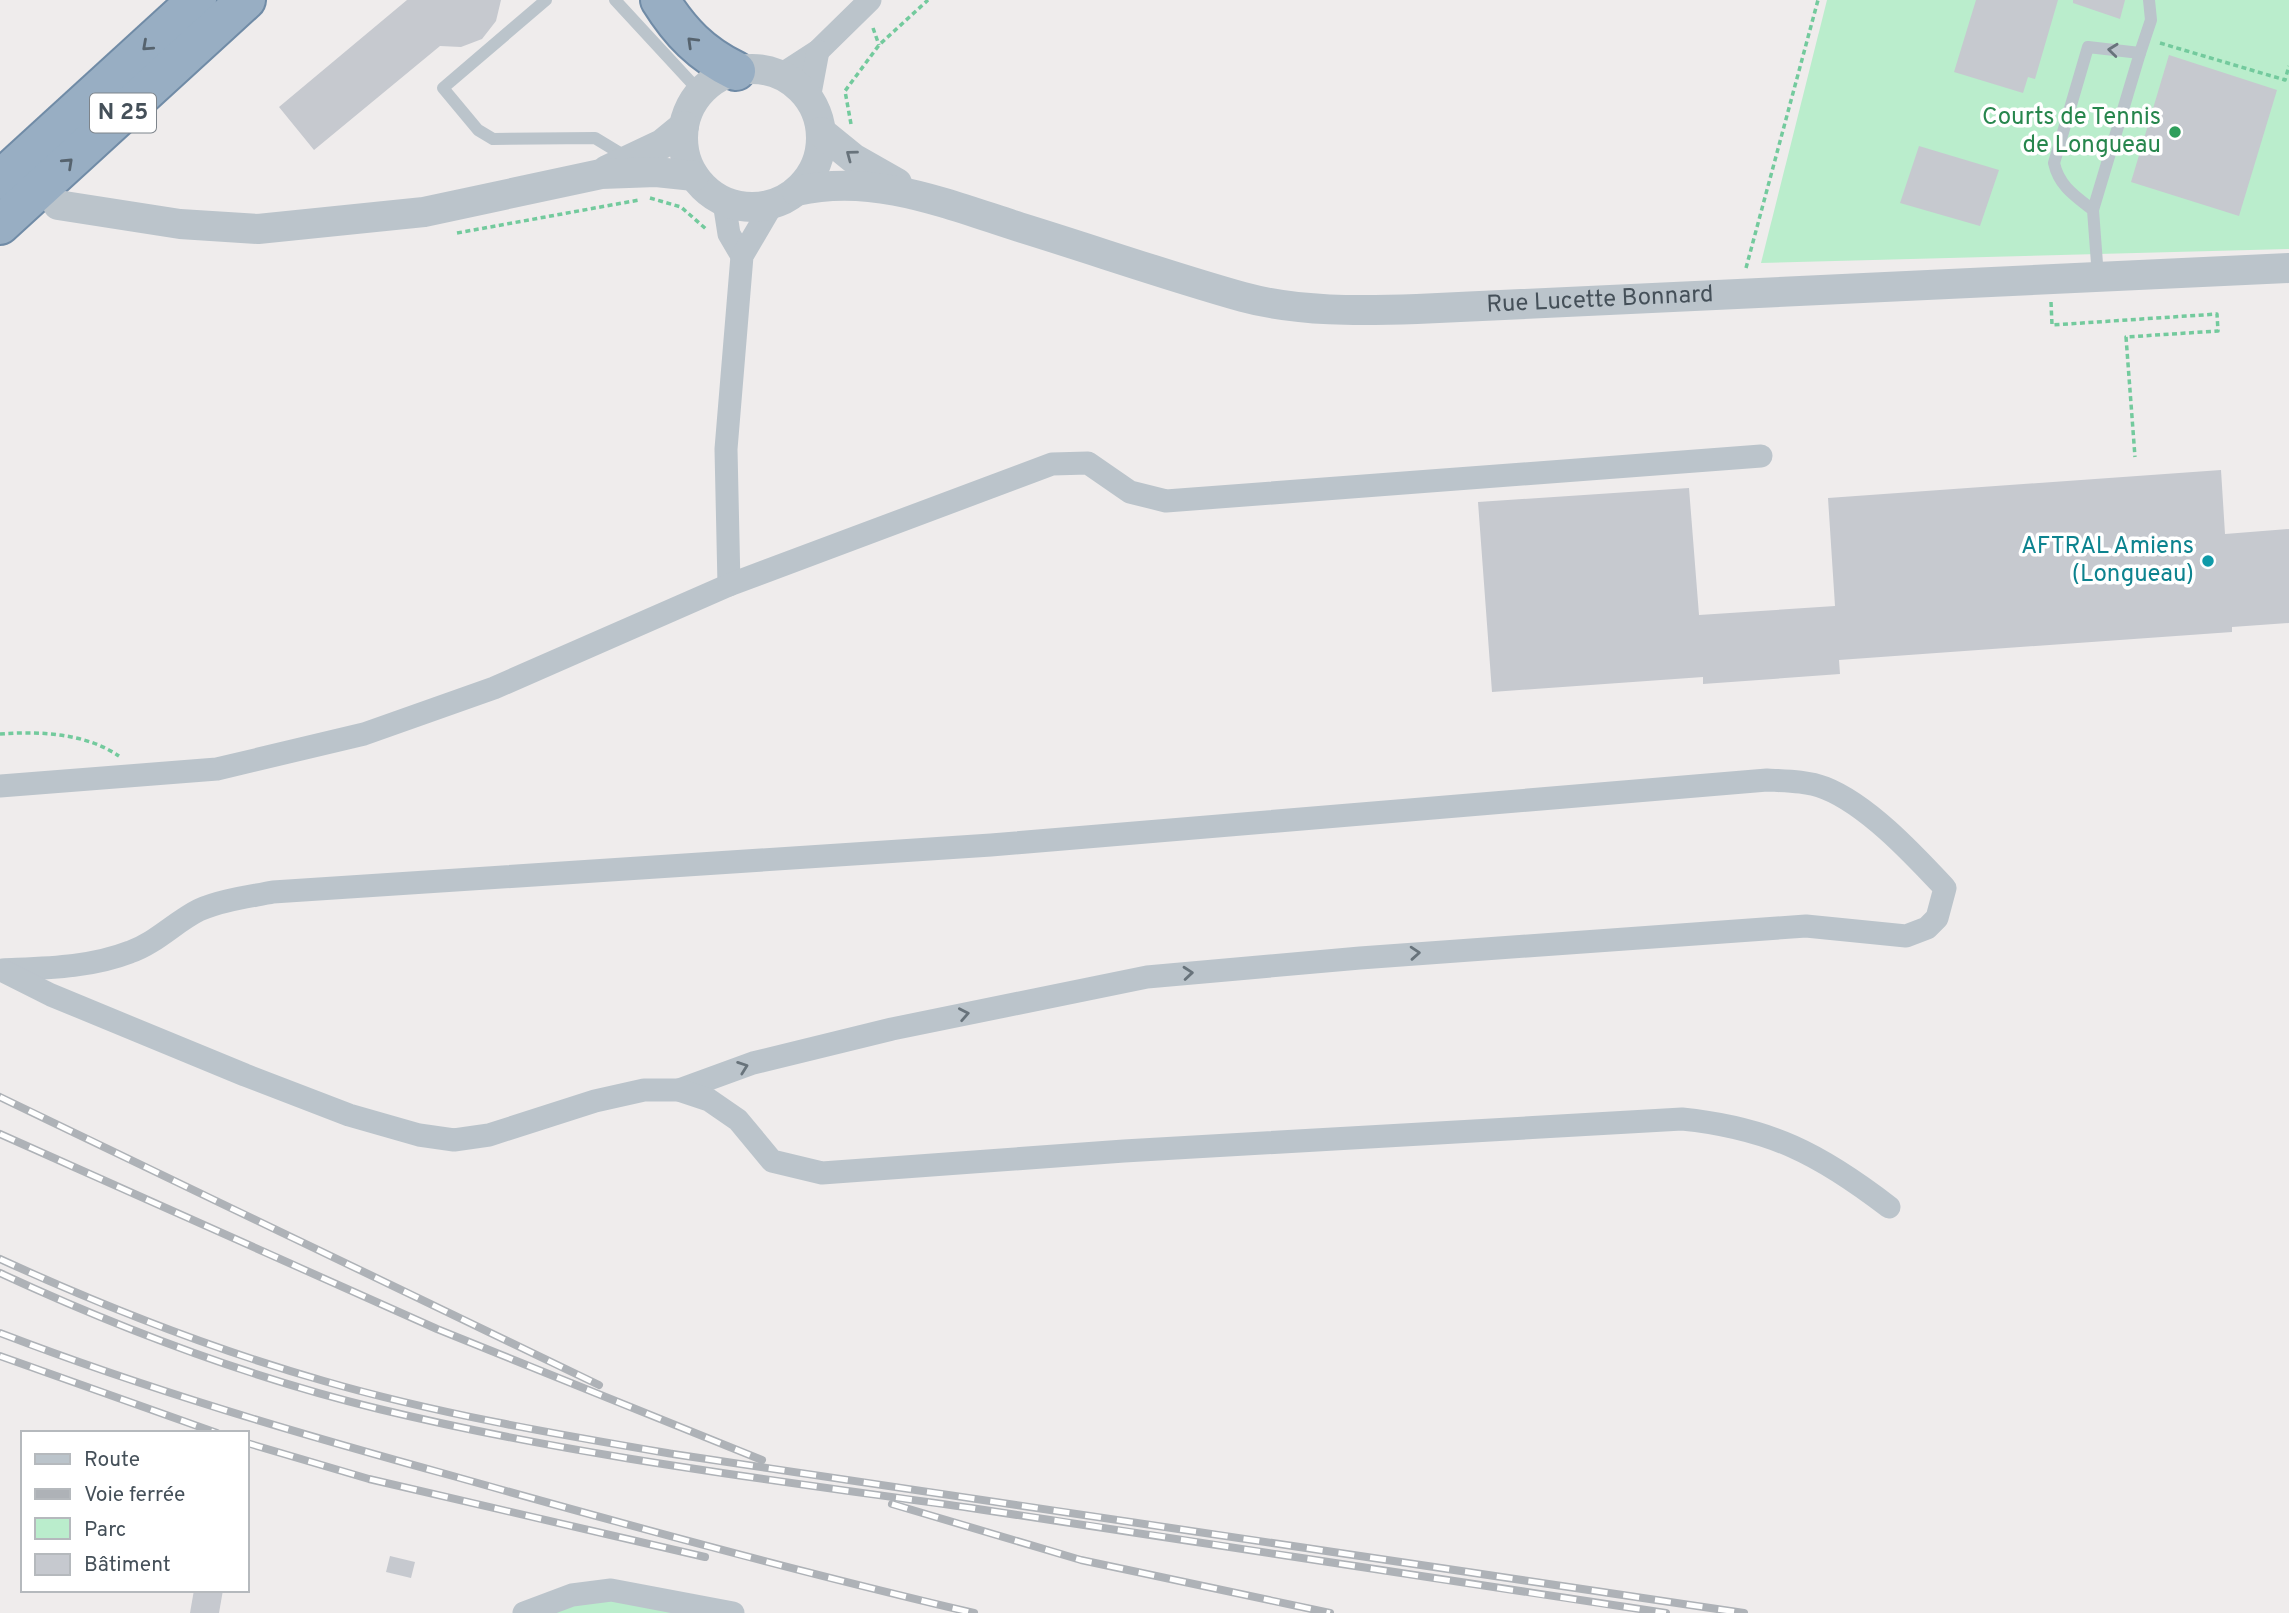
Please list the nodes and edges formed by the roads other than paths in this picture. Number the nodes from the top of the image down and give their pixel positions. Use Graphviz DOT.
graph roads {
  1 [pos="197,0"];
  2 [pos="246,0"];
  3 [pos="546,0"];
  4 [pos="615,0"];
  5 [pos="660,0"];
  6 [pos="870,0"];
  7 [pos="2149,0"];
  8 [pos="818,51"];
  9 [pos="2140,53"];
  10 [pos="736,71"];
  11 [pos="781,75"];
  12 [pos="700,92"];
  13 [pos="809,99"];
  14 [pos="684,126"];
  15 [pos="821,132"];
  16 [pos="628,158"];
  17 [pos="600,174"];
  18 [pos="694,176"];
  19 [pos="0,180"];
  20 [pos="925,197"];
  21 [pos="785,198"];
  22 [pos="724,202"];
  23 [pos="58,205"];
  24 [pos="2093,210"];
  25 [pos="0,225"];
  26 [pos="742,256"];
  27 [pos="2289,268"];
  28 [pos="2098,277"];
  29 [pos="1762,456"];
  30 [pos="729,585"];
  31 [pos="0,786"];
  32 [pos="1,970"];
  33 [pos="679,1090"];
  34 [pos="1889,1207"];
  35 [pos="524,1613"];
  36 [pos="733,1613"];
  1 -- 19 [label="highway, N 25, one-way"];
  25 -- 2 [label="highway, N 25, one-way"];
  3 -- 16 [label="lane"];
  4 -- 12 [label="lane"];
  10 -- 5 [label="highway, one-way"];
  6 -- 8 [label="street"];
  7 -- 9 [label="lane"];
  8 -- 11 [label="street"];
  8 -- 13 [label="street"];
  9 -- 24 [label="lane"];
  9 -- 24 [label="lane, one-way"];
  10 -- 11 [label="street"];
  10 -- 12 [label="street"];
  11 -- 13 [label="street"];
  12 -- 14 [label="street"];
  13 -- 15 [label="street"];
  14 -- 16 [label="street"];
  14 -- 18 [label="street"];
  20 -- 15 [label="street, Rue Lucette Bonnard, one-way"];
  15 -- 21 [label="street"];
  16 -- 17 [label="street"];
  17 -- 18 [label="street"];
  17 -- 23 [label="street"];
  18 -- 22 [label="street"];
  20 -- 21 [label="street, Rue Lucette Bonnard"];
  20 -- 28 [label="street, Rue Lucette Bonnard"];
  21 -- 22 [label="street"];
  21 -- 26 [label="street"];
  22 -- 26 [label="street"];
  24 -- 28 [label="lane"];
  26 -- 30 [label="street"];
  27 -- 28 [label="street, Rue Lucette Bonnard"];
  29 -- 30 [label="street"];
  30 -- 31 [label="street"];
  32 -- 33 [label="street"];
  33 -- 32 [label="street, one-way"];
  33 -- 34 [label="street"];
  35 -- 36 [label="street"];
}
